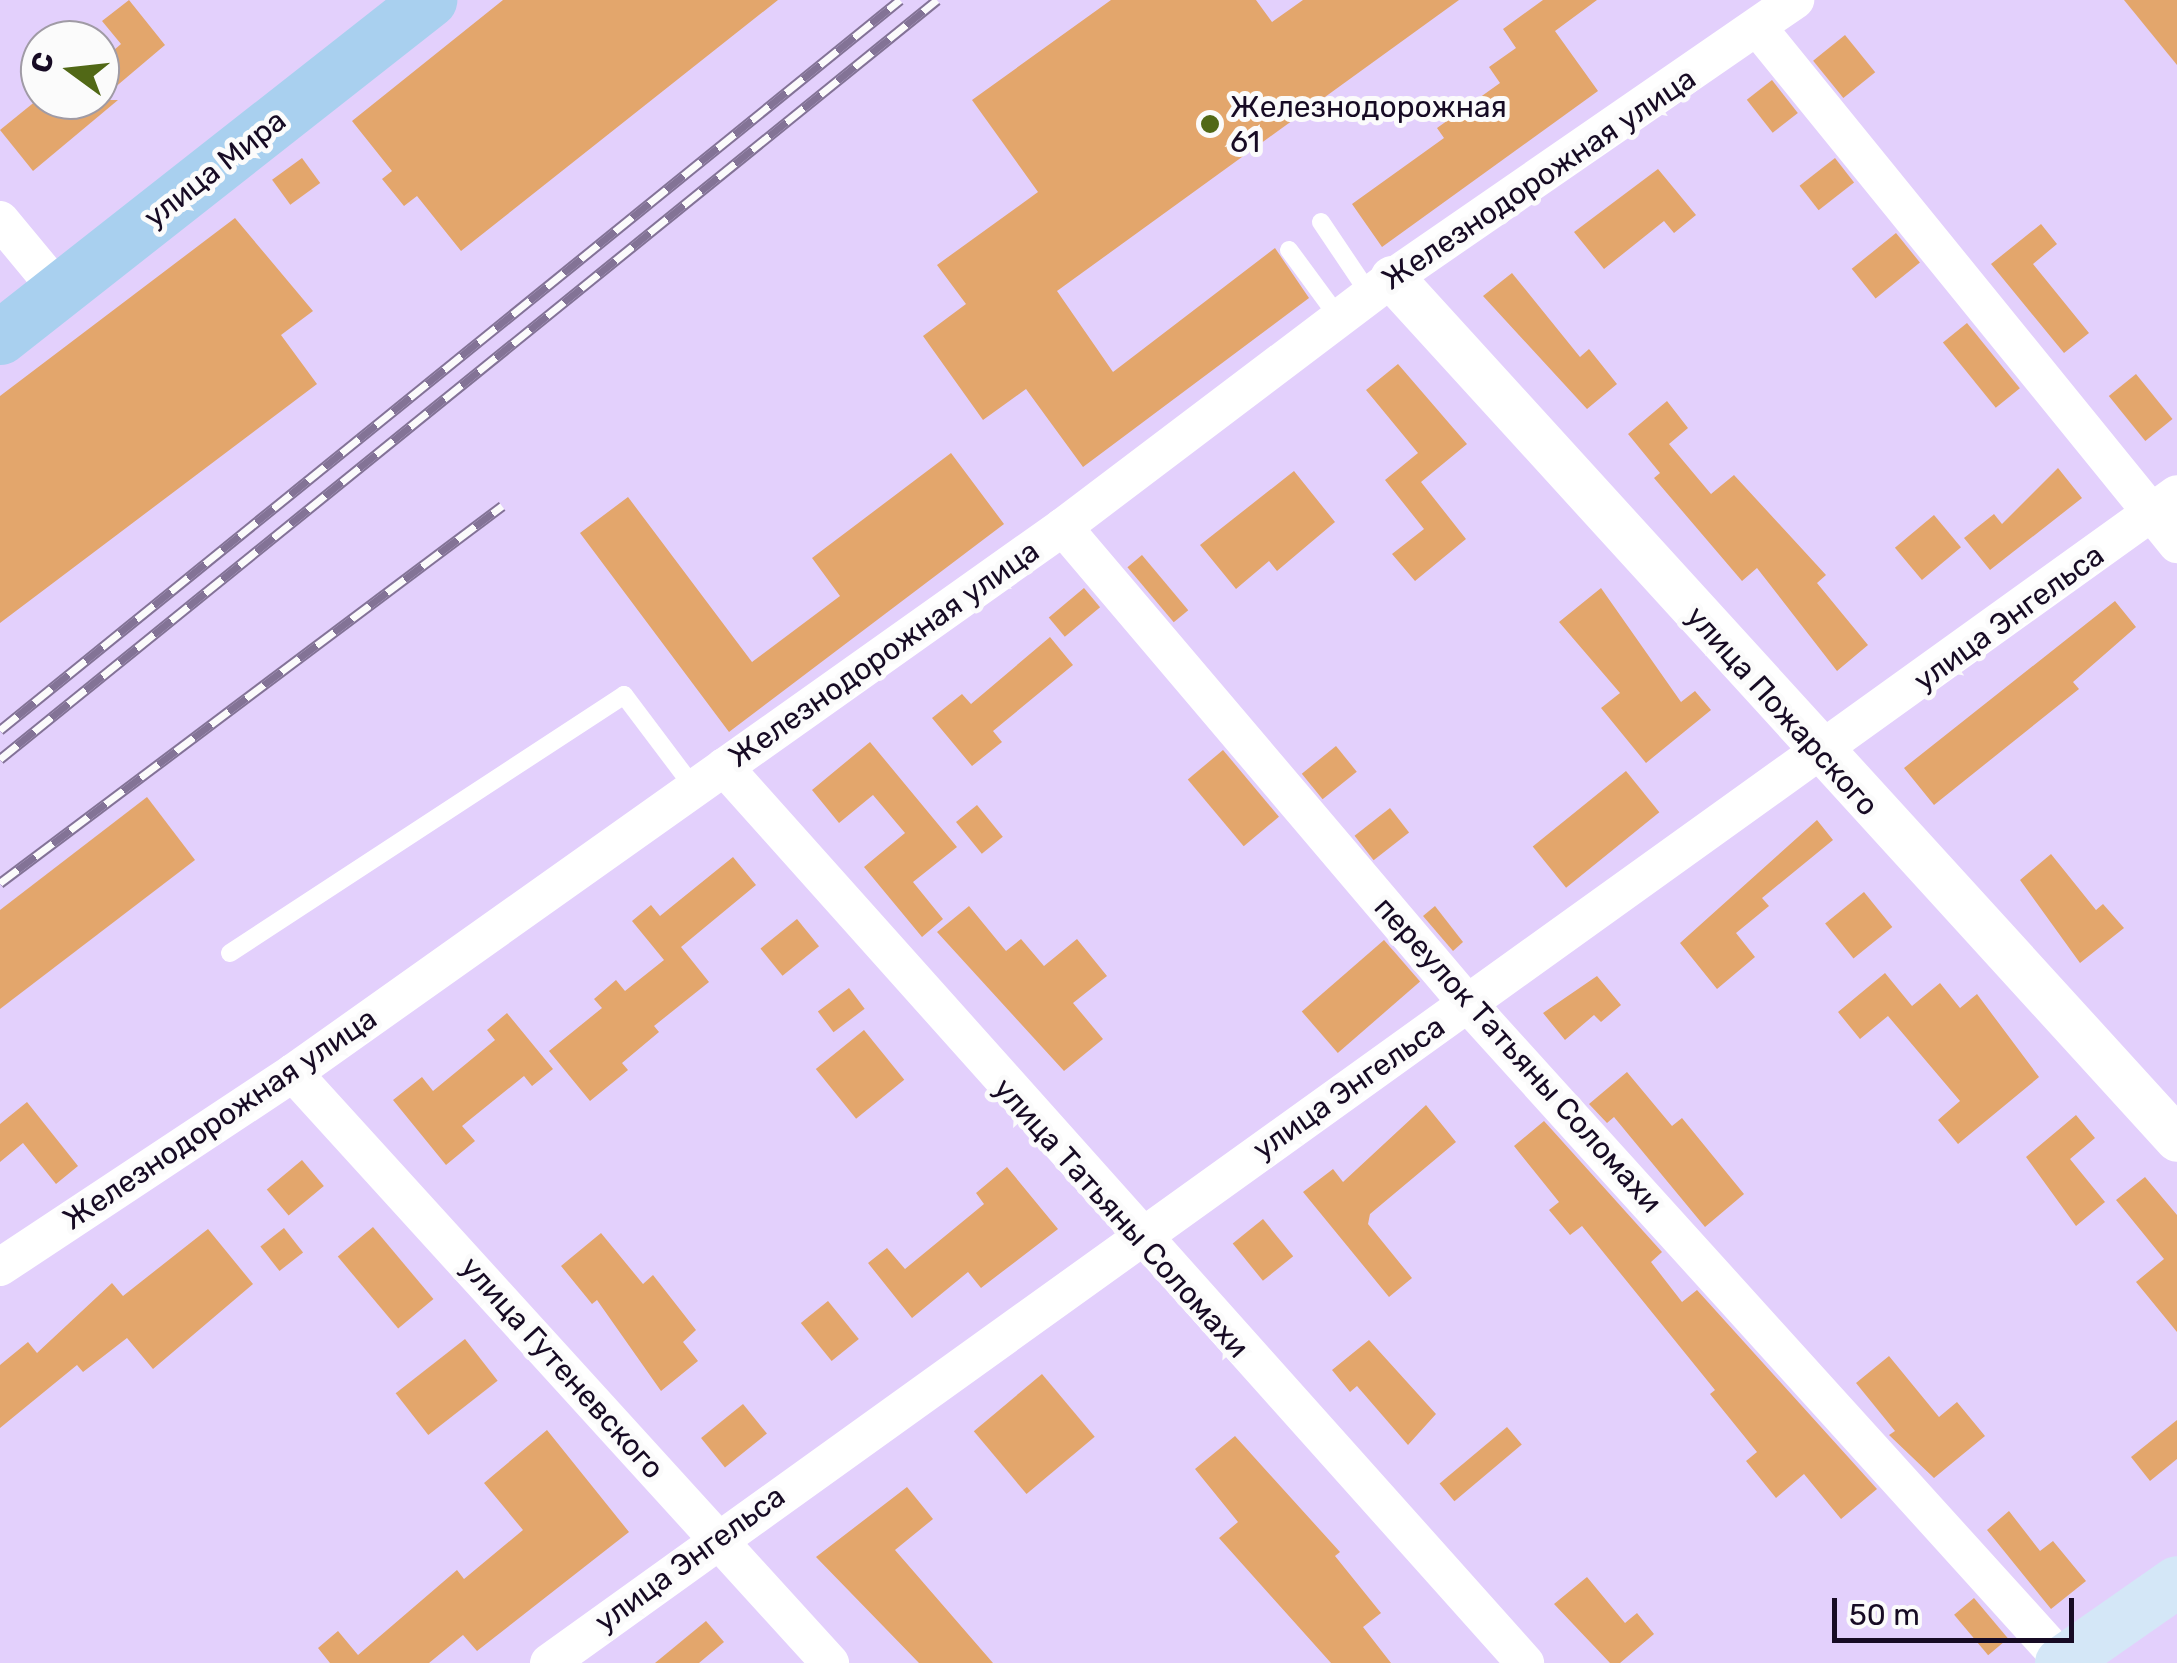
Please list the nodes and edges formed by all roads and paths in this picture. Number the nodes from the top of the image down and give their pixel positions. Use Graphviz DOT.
graph roads {
  1 [pos="429,0"];
  2 [pos="1796,0"];
  3 [pos="1758,28"];
  4 [pos="0,220"];
  5 [pos="1321,222"];
  6 [pos="1289,250"];
  7 [pos="1381,287"];
  8 [pos="59,291"];
  9 [pos="1340,318"];
  10 [pos="0,337"];
  11 [pos="2164,504"];
  12 [pos="1063,527"];
  13 [pos="2177,544"];
  14 [pos="1821,756"];
  15 [pos="709,778"];
  16 [pos="230,953"];
  17 [pos="1468,1004"];
  18 [pos="293,1073"];
  19 [pos="2177,1139"];
  20 [pos="1136,1237"];
  21 [pos="0,1267"];
  22 [pos="717,1538"];
  23 [pos="2177,1582"];
  24 [pos="2063,1662"];
  25 [pos="549,1663"];
  26 [pos="830,1663"];
  27 [pos="1524,1663"];
  1 -- 8 [label="main road, улица Мира"];
  2 -- 3 [label="street, Железнодорожная улица"];
  3 -- 7 [label="street, Железнодорожная улица"];
  3 -- 11 [label="street"];
  4 -- 8 [label="street"];
  5 -- 7 [label="lane"];
  6 -- 9 [label="lane"];
  7 -- 9 [label="street, Железнодорожная улица"];
  7 -- 14 [label="street, улица Пожарского"];
  8 -- 10 [label="main road, улица Мира"];
  9 -- 12 [label="street, Железнодорожная улица"];
  11 -- 13 [label="street"];
  11 -- 14 [label="street, улица Энгельса"];
  12 -- 15 [label="street, Железнодорожная улица"];
  12 -- 17 [label="street, переулок Татьяны Соломахи"];
  14 -- 17 [label="street, улица Энгельса"];
  14 -- 19 [label="street, улица Пожарского"];
  15 -- 16 [label="lane"];
  15 -- 18 [label="street, Железнодорожная улица"];
  15 -- 20 [label="street, улица Татьяны Соломахи"];
  17 -- 20 [label="street, улица Энгельса"];
  17 -- 24 [label="street, переулок Татьяны Соломахи"];
  18 -- 21 [label="street, Железнодорожная улица"];
  18 -- 22 [label="street, улица Гутеневского"];
  20 -- 22 [label="street, улица Энгельса"];
  20 -- 27 [label="street, улица Татьяны Соломахи"];
  22 -- 25 [label="street, улица Энгельса"];
  22 -- 26 [label="street, улица Гутеневского"];
  23 -- 24 [label="main road"];
}
